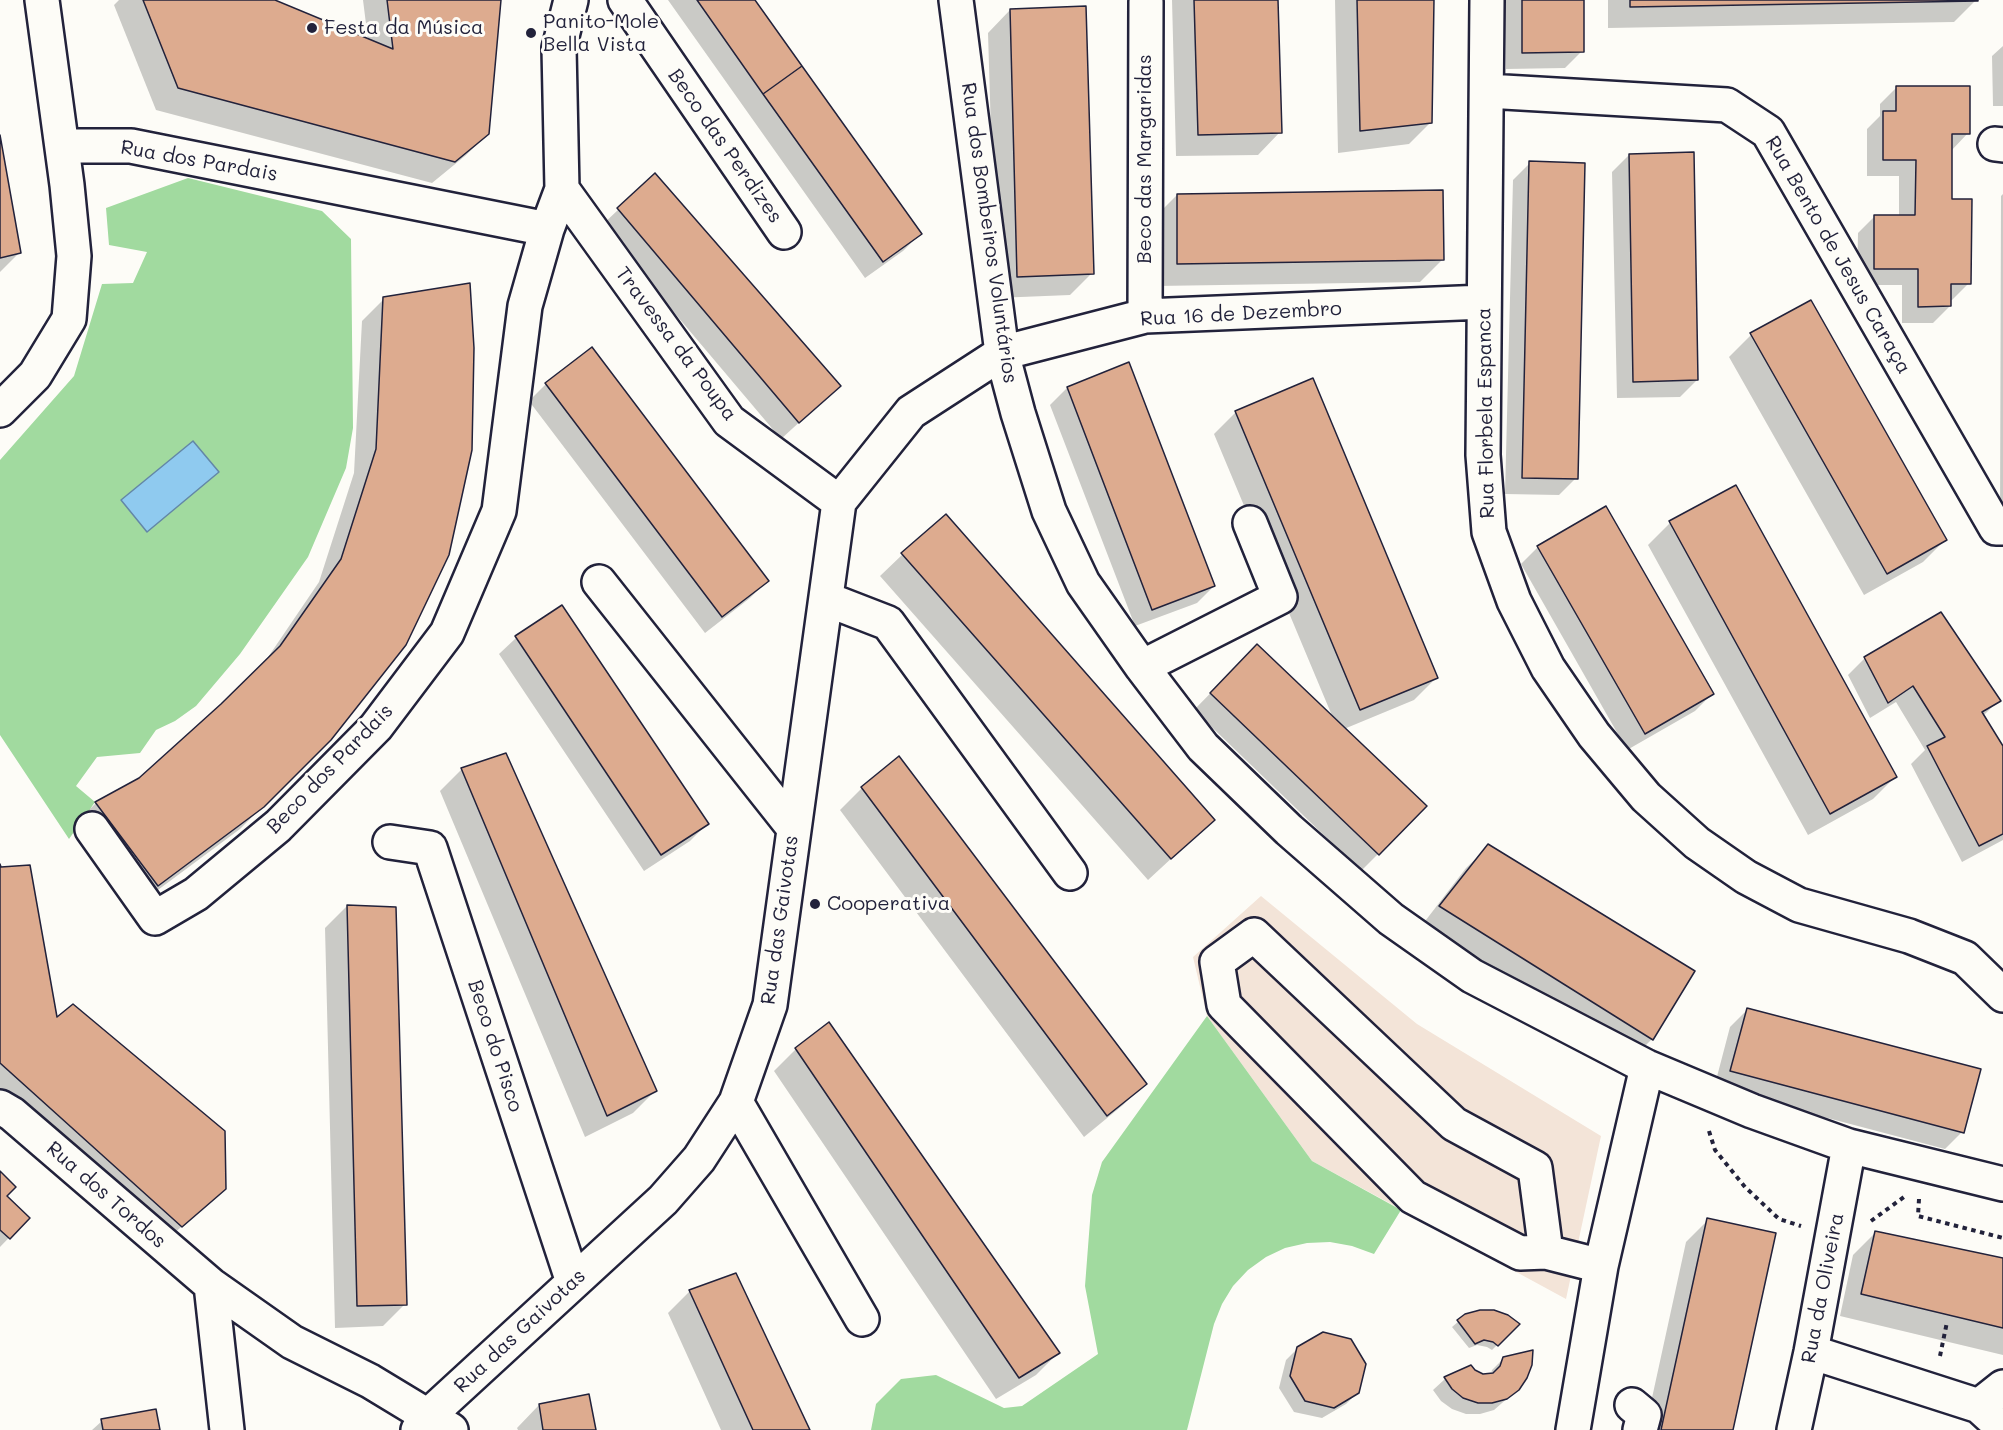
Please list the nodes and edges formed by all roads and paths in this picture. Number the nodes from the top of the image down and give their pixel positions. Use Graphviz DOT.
graph roads {
  1 [pos="42,0"];
  2 [pos="571,0"];
  3 [pos="626,0"];
  4 [pos="956,0"];
  5 [pos="1487,0"];
  6 [pos="1146,2"];
  7 [pos="1487,91"];
  8 [pos="62,146"];
  9 [pos="562,189"];
  10 [pos="548,229"];
  11 [pos="784,232"];
  12 [pos="1484,302"];
  13 [pos="1145,316"];
  14 [pos="1002,353"];
  15 [pos="0,410"];
  16 [pos="839,502"];
  17 [pos="1250,524"];
  18 [pos="2003,528"];
  19 [pos="599,582"];
  20 [pos="826,599"];
  21 [pos="1142,667"];
  22 [pos="793,827"];
  23 [pos="93,829"];
  24 [pos="390,842"];
  25 [pos="1070,873"];
  26 [pos="2003,995"];
  27 [pos="1647,1067"];
  28 [pos="1697,1088"];
  29 [pos="736,1102"];
  30 [pos="4,1108"];
  31 [pos="1849,1146"];
  32 [pos="2003,1184"];
  33 [pos="1866,1225"];
  34 [pos="1833,1237"];
  35 [pos="2003,1238"];
  36 [pos="1546,1252"];
  37 [pos="1601,1266"];
  38 [pos="573,1282"];
  39 [pos="211,1285"];
  40 [pos="862,1319"];
  41 [pos="1947,1322"];
  42 [pos="1811,1352"];
  43 [pos="1939,1359"];
  44 [pos="1991,1396"];
  45 [pos="432,1425"];
  46 [pos="2003,1428"];
  47 [pos="227,1430"];
  48 [pos="1573,1430"];
  49 [pos="1794,1430"];
  1 -- 8 [label="street"];
  2 -- 9 [label="street"];
  3 -- 11 [label="street, Beco das Perdizes"];
  4 -- 14 [label="street, Rua dos Bombeiros Voluntários"];
  5 -- 7 [label="street, Rua Florbela Espanca"];
  6 -- 13 [label="street, Beco das Margaridas"];
  7 -- 12 [label="street, Rua Florbela Espanca"];
  7 -- 18 [label="street, Rua Bento de Jesus Caraça"];
  8 -- 10 [label="street, Rua dos Pardais"];
  8 -- 15 [label="street"];
  9 -- 10 [label="street"];
  9 -- 16 [label="street, Travessa da Poupa"];
  10 -- 23 [label="street, Beco dos Pardais"];
  12 -- 13 [label="street, Rua 16 de Dezembro"];
  12 -- 26 [label="street, Rua Florbela Espanca"];
  13 -- 14 [label="street, Rua 16 de Dezembro"];
  14 -- 16 [label="street"];
  14 -- 21 [label="street, Rua dos Bombeiros Voluntários"];
  16 -- 20 [label="street, Rua das Gaivotas"];
  17 -- 21 [label="street"];
  19 -- 22 [label="street"];
  20 -- 22 [label="street, Rua das Gaivotas"];
  20 -- 25 [label="street"];
  21 -- 27 [label="street, Rua dos Bombeiros Voluntários"];
  22 -- 29 [label="street, Rua das Gaivotas"];
  24 -- 38 [label="street, Beco do Pisco"];
  27 -- 28 [label="street, Rua dos Bombeiros Voluntários"];
  27 -- 37 [label="street"];
  28 -- 31 [label="street, Rua dos Bombeiros Voluntários"];
  28 -- 34 [label="path"];
  29 -- 38 [label="street, Rua das Gaivotas"];
  29 -- 40 [label="street"];
  30 -- 39 [label="street, Rua dos Tordos"];
  31 -- 32 [label="street, Rua dos Bombeiros Voluntários"];
  31 -- 34 [label="street, Rua da Oliveira"];
  33 -- 35 [label="path"];
  34 -- 42 [label="street, Rua da Oliveira"];
  36 -- 36 [label="street"];
  36 -- 37 [label="street"];
  37 -- 48 [label="street"];
  38 -- 45 [label="street, Rua das Gaivotas"];
  39 -- 45 [label="street, Rua dos Tordos"];
  39 -- 47 [label="street"];
  41 -- 43 [label="path"];
  42 -- 44 [label="street"];
  42 -- 49 [label="street, Rua da Oliveira"];
  44 -- 46 [label="street"];
}
